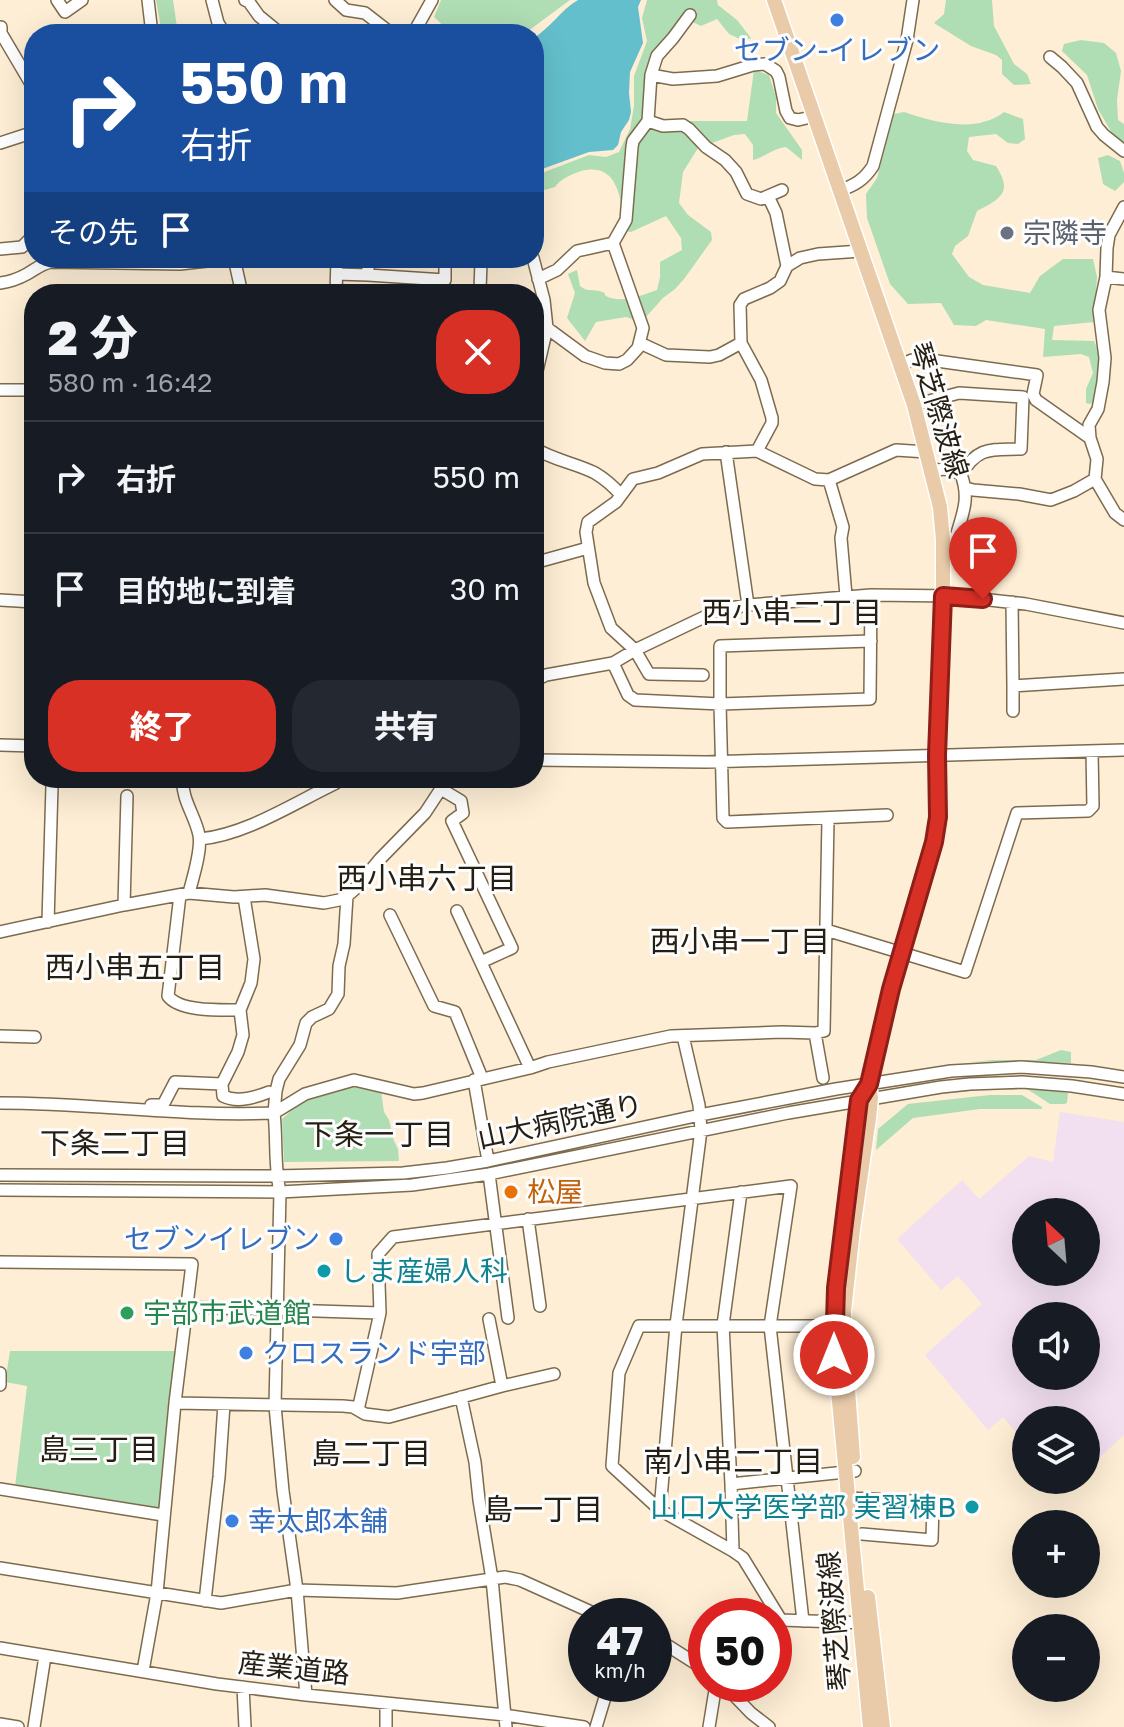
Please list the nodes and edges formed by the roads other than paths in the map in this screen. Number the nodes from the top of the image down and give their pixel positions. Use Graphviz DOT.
graph roads {
  1 [pos="57,0"];
  2 [pos="82,0"];
  3 [pos="148,0"];
  4 [pos="212,0"];
  5 [pos="241,0"];
  6 [pos="335,0"];
  7 [pos="432,0"];
  8 [pos="774,0"];
  9 [pos="913,0"];
  10 [pos="690,15"];
  11 [pos="151,24"];
  12 [pos="219,24"];
  13 [pos="269,24"];
  14 [pos="379,24"];
  15 [pos="419,24"];
  16 [pos="1,27"];
  17 [pos="1050,57"];
  18 [pos="24,72"];
  19 [pos="651,75"];
  20 [pos="815,116"];
  21 [pos="648,121"];
  22 [pos="24,135"];
  23 [pos="0,143"];
  24 [pos="1124,151"];
  25 [pos="782,190"];
  26 [pos="839,191"];
  27 [pos="768,196"];
  28 [pos="1124,207"];
  29 [pos="613,243"];
  30 [pos="24,245"];
  31 [pos="0,249"];
  32 [pos="861,251"];
  33 [pos="787,266"];
  34 [pos="35,268"];
  35 [pos="337,268"];
  36 [pos="368,268"];
  37 [pos="445,268"];
  38 [pos="535,268"];
  39 [pos="337,274"];
  40 [pos="368,275"];
  41 [pos="1106,277"];
  42 [pos="538,279"];
  43 [pos="1124,279"];
  44 [pos="0,283"];
  45 [pos="336,284"];
  46 [pos="539,284"];
  47 [pos="544,304"];
  48 [pos="547,328"];
  49 [pos="640,343"];
  50 [pos="741,343"];
  51 [pos="544,346"];
  52 [pos="900,365"];
  53 [pos="0,390"];
  54 [pos="24,390"];
  55 [pos="914,405"];
  56 [pos="1090,438"];
  57 [pos="757,451"];
  58 [pos="726,452"];
  59 [pos="927,452"];
  60 [pos="544,453"];
  61 [pos="932,471"];
  62 [pos="961,474"];
  63 [pos="1095,479"];
  64 [pos="829,480"];
  65 [pos="966,488"];
  66 [pos="620,494"];
  67 [pos="1124,520"];
  68 [pos="943,540"];
  69 [pos="588,548"];
  70 [pos="544,560"];
  71 [pos="871,595"];
  72 [pos="846,596"];
  73 [pos="943,596"];
  74 [pos="0,600"];
  75 [pos="24,601"];
  76 [pos="1012,602"];
  77 [pos="748,605"];
  78 [pos="1124,623"];
  79 [pos="871,641"];
  80 [pos="635,650"];
  81 [pos="613,663"];
  82 [pos="703,675"];
  83 [pos="544,676"];
  84 [pos="1124,679"];
  85 [pos="1013,686"];
  86 [pos="720,704"];
  87 [pos="1013,711"];
  88 [pos="0,745"];
  89 [pos="24,746"];
  90 [pos="1124,750"];
  91 [pos="1092,751"];
  92 [pos="937,755"];
  93 [pos="544,760"];
  94 [pos="721,761"];
  95 [pos="52,788"];
  96 [pos="183,788"];
  97 [pos="326,788"];
  98 [pos="442,788"];
  99 [pos="449,788"];
  100 [pos="127,796"];
  101 [pos="887,815"];
  102 [pos="828,819"];
  103 [pos="200,839"];
  104 [pos="185,894"];
  105 [pos="347,896"];
  106 [pos="244,897"];
  107 [pos="124,905"];
  108 [pos="457,911"];
  109 [pos="390,915"];
  110 [pos="48,922"];
  111 [pos="826,930"];
  112 [pos="0,932"];
  113 [pos="902,952"];
  114 [pos="481,962"];
  115 [pos="240,1010"];
  116 [pos="815,1033"];
  117 [pos="0,1036"];
  118 [pos="683,1036"];
  119 [pos="35,1037"];
  120 [pos="530,1068"];
  121 [pos="1124,1077"];
  122 [pos="823,1078"];
  123 [pos="478,1079"];
  124 [pos="222,1084"];
  125 [pos="269,1092"];
  126 [pos="866,1094"];
  127 [pos="1124,1094"];
  128 [pos="0,1103"];
  129 [pos="134,1110"];
  130 [pos="274,1113"];
  131 [pos="700,1115"];
  132 [pos="701,1130"];
  133 [pos="488,1161"];
  134 [pos="489,1174"];
  135 [pos="0,1175"];
  136 [pos="276,1176"];
  137 [pos="0,1190"];
  138 [pos="280,1192"];
  139 [pos="741,1192"];
  140 [pos="692,1198"];
  141 [pos="528,1219"];
  142 [pos="496,1224"];
  143 [pos="0,1262"];
  144 [pos="540,1306"];
  145 [pos="186,1307"];
  146 [pos="278,1310"];
  147 [pos="380,1313"];
  148 [pos="508,1318"];
  149 [pos="489,1319"];
  150 [pos="676,1325"];
  151 [pos="723,1325"];
  152 [pos="770,1326"];
  153 [pos="839,1326"];
  154 [pos="0,1373"];
  155 [pos="554,1374"];
  156 [pos="0,1385"];
  157 [pos="502,1386"];
  158 [pos="461,1397"];
  159 [pos="175,1403"];
  160 [pos="224,1404"];
  161 [pos="275,1406"];
  162 [pos="358,1410"];
  163 [pos="850,1471"];
  164 [pos="787,1478"];
  165 [pos="731,1484"];
  166 [pos="0,1489"];
  167 [pos="853,1498"];
  168 [pos="660,1510"];
  169 [pos="163,1515"];
  170 [pos="862,1534"];
  171 [pos="733,1551"];
  172 [pos="0,1568"];
  173 [pos="492,1579"];
  174 [pos="297,1590"];
  175 [pos="157,1593"];
  176 [pos="205,1601"];
  177 [pos="568,1602"];
  178 [pos="803,1621"];
  179 [pos="866,1624"];
  180 [pos="0,1648"];
  181 [pos="45,1656"];
  182 [pos="143,1671"];
  183 [pos="243,1687"];
  184 [pos="306,1695"];
  185 [pos="604,1702"];
  186 [pos="713,1702"];
  187 [pos="740,1702"];
  188 [pos="386,1703"];
  189 [pos="506,1721"];
  190 [pos="0,1724"];
  191 [pos="578,1726"];
  192 [pos="18,1727"];
  193 [pos="34,1727"];
  194 [pos="245,1727"];
  195 [pos="386,1727"];
  196 [pos="584,1727"];
  197 [pos="596,1727"];
  198 [pos="709,1727"];
  199 [pos="769,1727"];
  200 [pos="870,1727"];
  201 [pos="883,1727"];
  1 -- 2 [label="street"];
  3 -- 11 [label="street"];
  4 -- 12 [label="street"];
  5 -- 13 [label="street"];
  6 -- 14 [label="street"];
  7 -- 15 [label="street"];
  8 -- 20 [label="main road, 琴芝際波線"];
  9 -- 26 [label="street"];
  10 -- 19 [label="street"];
  16 -- 18 [label="street"];
  17 -- 24 [label="street"];
  19 -- 20 [label="street"];
  19 -- 21 [label="street"];
  20 -- 26 [label="main road, 琴芝際波線"];
  21 -- 27 [label="street"];
  21 -- 29 [label="street"];
  22 -- 23 [label="street"];
  25 -- 27 [label="street"];
  26 -- 32 [label="main road, 琴芝際波線"];
  27 -- 33 [label="street"];
  28 -- 41 [label="street"];
  29 -- 42 [label="street"];
  29 -- 49 [label="street"];
  30 -- 31 [label="street"];
  32 -- 33 [label="street"];
  32 -- 52 [label="main road, 琴芝際波線"];
  33 -- 50 [label="street"];
  34 -- 44 [label="street"];
  35 -- 39 [label="street"];
  36 -- 40 [label="street"];
  37 -- 40 [label="street"];
  38 -- 42 [label="street"];
  39 -- 40 [label="street"];
  39 -- 45 [label="street"];
  41 -- 43 [label="street"];
  41 -- 56 [label="street"];
  42 -- 46 [label="street"];
  47 -- 48 [label="street"];
  48 -- 49 [label="street"];
  48 -- 51 [label="street"];
  49 -- 50 [label="street"];
  50 -- 57 [label="street"];
  52 -- 55 [label="main road, 琴芝際波線"];
  52 -- 56 [label="street"];
  53 -- 54 [label="street"];
  55 -- 59 [label="main road, 琴芝際波線"];
  55 -- 62 [label="street"];
  56 -- 63 [label="street"];
  57 -- 58 [label="street"];
  57 -- 64 [label="street"];
  58 -- 66 [label="street"];
  58 -- 77 [label="street"];
  59 -- 61 [label="main road, 琴芝際波線"];
  59 -- 64 [label="street"];
  60 -- 66 [label="street"];
  61 -- 62 [label="street"];
  61 -- 68 [label="main road, 琴芝際波線"];
  62 -- 65 [label="street"];
  63 -- 65 [label="street"];
  63 -- 67 [label="street"];
  64 -- 72 [label="street"];
  65 -- 68 [label="street"];
  66 -- 69 [label="street"];
  68 -- 73 [label="main road, 琴芝際波線"];
  69 -- 70 [label="street"];
  69 -- 80 [label="street"];
  71 -- 72 [label="street"];
  71 -- 73 [label="street"];
  71 -- 79 [label="street"];
  72 -- 77 [label="street"];
  73 -- 76 [label="street"];
  73 -- 92 [label="main road, 琴芝際波線"];
  74 -- 75 [label="street"];
  76 -- 78 [label="street"];
  76 -- 85 [label="street"];
  77 -- 80 [label="street"];
  79 -- 86 [label="street"];
  79 -- 86 [label="street"];
  80 -- 81 [label="street"];
  80 -- 82 [label="street"];
  81 -- 83 [label="street"];
  81 -- 86 [label="street"];
  84 -- 85 [label="street"];
  85 -- 87 [label="street"];
  86 -- 94 [label="street"];
  88 -- 89 [label="street"];
  90 -- 91 [label="street"];
  91 -- 92 [label="street"];
  91 -- 113 [label="street"];
  92 -- 94 [label="street"];
  92 -- 113 [label="main road, 琴芝際波線"];
  93 -- 94 [label="street"];
  94 -- 102 [label="street"];
  95 -- 110 [label="street"];
  96 -- 103 [label="street"];
  97 -- 103 [label="street"];
  98 -- 105 [label="street"];
  99 -- 114 [label="street"];
  100 -- 107 [label="street"];
  101 -- 102 [label="street"];
  102 -- 111 [label="street"];
  103 -- 104 [label="street"];
  104 -- 106 [label="street"];
  104 -- 107 [label="street"];
  104 -- 115 [label="street"];
  105 -- 106 [label="street"];
  105 -- 130 [label="street"];
  106 -- 115 [label="street"];
  107 -- 110 [label="street"];
  108 -- 114 [label="street"];
  109 -- 123 [label="street"];
  110 -- 112 [label="street"];
  111 -- 113 [label="street"];
  111 -- 116 [label="street"];
  113 -- 126 [label="main road, 琴芝際波線"];
  114 -- 120 [label="street"];
  115 -- 124 [label="street"];
  116 -- 118 [label="street"];
  116 -- 122 [label="street"];
  117 -- 119 [label="street"];
  118 -- 120 [label="street"];
  118 -- 131 [label="street"];
  120 -- 123 [label="street"];
  121 -- 126 [label="street, 山大病院通り"];
  123 -- 130 [label="street"];
  123 -- 133 [label="street"];
  124 -- 125 [label="street"];
  124 -- 129 [label="street"];
  126 -- 127 [label="street, 山大病院通り"];
  126 -- 131 [label="street, 山大病院通り"];
  126 -- 132 [label="street, 山大病院通り"];
  126 -- 153 [label="main road, 琴芝際波線"];
  128 -- 129 [label="street"];
  129 -- 130 [label="street"];
  130 -- 136 [label="street"];
  131 -- 132 [label="street"];
  131 -- 133 [label="street, 山大病院通り"];
  132 -- 134 [label="street, 山大病院通り"];
  132 -- 140 [label="street"];
  133 -- 136 [label="street, 山大病院通り"];
  134 -- 138 [label="street, 山大病院通り"];
  134 -- 142 [label="street"];
  135 -- 136 [label="street, 山大病院通り"];
  136 -- 138 [label="street"];
  137 -- 138 [label="street, 山大病院通り"];
  138 -- 146 [label="street"];
  139 -- 140 [label="street"];
  139 -- 151 [label="street"];
  139 -- 152 [label="street"];
  140 -- 141 [label="street"];
  140 -- 150 [label="street"];
  141 -- 142 [label="street"];
  141 -- 144 [label="street"];
  142 -- 147 [label="street"];
  142 -- 148 [label="street"];
  143 -- 145 [label="street"];
  145 -- 146 [label="street"];
  145 -- 159 [label="street"];
  146 -- 147 [label="street"];
  146 -- 161 [label="street"];
  147 -- 162 [label="street"];
  149 -- 157 [label="street"];
  150 -- 151 [label="street"];
  150 -- 168 [label="street"];
  150 -- 168 [label="street"];
  151 -- 152 [label="street"];
  151 -- 165 [label="street"];
  152 -- 153 [label="street"];
  152 -- 164 [label="street"];
  153 -- 163 [label="main road, 琴芝際波線"];
  154 -- 156 [label="street"];
  155 -- 157 [label="street"];
  157 -- 158 [label="street"];
  158 -- 162 [label="street"];
  158 -- 173 [label="street"];
  159 -- 160 [label="street"];
  159 -- 169 [label="street"];
  160 -- 161 [label="street"];
  160 -- 176 [label="street"];
  161 -- 162 [label="street"];
  161 -- 174 [label="street"];
  163 -- 164 [label="street"];
  163 -- 167 [label="main road, 琴芝際波線"];
  164 -- 165 [label="street"];
  164 -- 178 [label="street"];
  165 -- 171 [label="street"];
  166 -- 169 [label="street"];
  167 -- 170 [label="main road, 琴芝際波線"];
  167 -- 170 [label="street"];
  167 -- 179 [label="main road, 琴芝際波線"];
  168 -- 171 [label="street"];
  169 -- 175 [label="street"];
  170 -- 179 [label="main road, 琴芝際波線"];
  171 -- 178 [label="street"];
  172 -- 175 [label="street"];
  173 -- 174 [label="street"];
  173 -- 177 [label="street"];
  173 -- 189 [label="street"];
  174 -- 176 [label="street"];
  174 -- 184 [label="street"];
  175 -- 176 [label="street"];
  175 -- 182 [label="street"];
  178 -- 179 [label="street"];
  179 -- 200 [label="main road, 琴芝際波線"];
  179 -- 201 [label="main road, 琴芝際波線"];
  180 -- 181 [label="street, 産業道路"];
  181 -- 182 [label="street, 産業道路"];
  181 -- 193 [label="street"];
  182 -- 183 [label="street, 産業道路"];
  183 -- 184 [label="street, 産業道路"];
  183 -- 194 [label="street"];
  184 -- 188 [label="street, 産業道路"];
  185 -- 197 [label="street"];
  186 -- 198 [label="street"];
  187 -- 199 [label="street"];
  188 -- 189 [label="street, 産業道路"];
  188 -- 195 [label="street"];
  189 -- 191 [label="street, 産業道路"];
  190 -- 192 [label="street"];
  191 -- 196 [label="street, 産業道路"];
}
